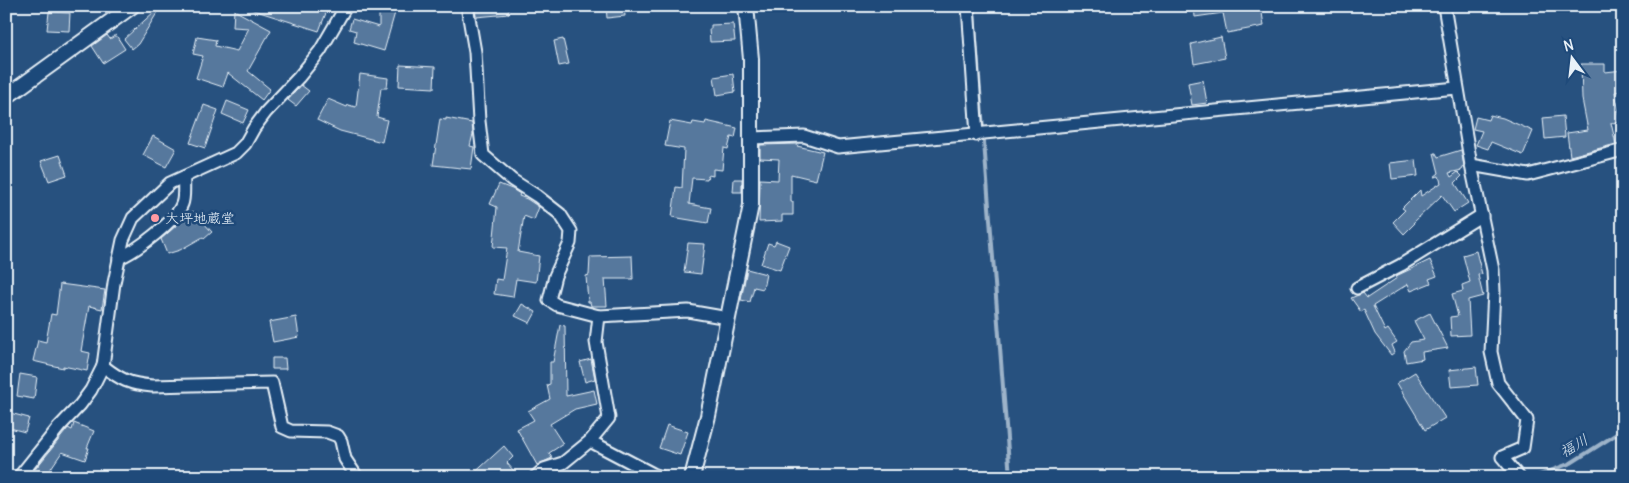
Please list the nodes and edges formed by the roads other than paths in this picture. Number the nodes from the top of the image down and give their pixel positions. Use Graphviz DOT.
graph roads {
  1 [pos="132,6"];
  2 [pos="346,6"];
  3 [pos="467,6"];
  4 [pos="746,6"];
  5 [pos="968,6"];
  6 [pos="1444,6"];
  7 [pos="1458,88"];
  8 [pos="6,97"];
  9 [pos="977,135"];
  10 [pos="751,138"];
  11 [pos="1623,150"];
  12 [pos="1471,165"];
  13 [pos="184,177"];
  14 [pos="1482,215"];
  15 [pos="119,258"];
  16 [pos="1357,288"];
  17 [pos="599,316"];
  18 [pos="728,318"];
  19 [pos="103,366"];
  20 [pos="590,441"];
  21 [pos="19,477"];
  22 [pos="357,477"];
  23 [pos="535,477"];
  24 [pos="661,477"];
  25 [pos="692,477"];
  26 [pos="1519,477"];
  1 -- 8 [label="street"];
  2 -- 13 [label="street"];
  3 -- 17 [label="street"];
  4 -- 10 [label="street"];
  5 -- 9 [label="street"];
  6 -- 7 [label="street"];
  7 -- 9 [label="street"];
  7 -- 12 [label="street"];
  9 -- 10 [label="street"];
  10 -- 18 [label="street"];
  11 -- 12 [label="street"];
  12 -- 14 [label="street"];
  13 -- 15 [label="street"];
  13 -- 15 [label="street"];
  14 -- 16 [label="street"];
  14 -- 26 [label="street"];
  15 -- 19 [label="street"];
  17 -- 18 [label="street"];
  17 -- 20 [label="street"];
  18 -- 25 [label="street"];
  19 -- 21 [label="street"];
  19 -- 22 [label="street"];
  20 -- 23 [label="street"];
  20 -- 24 [label="street"];
}
